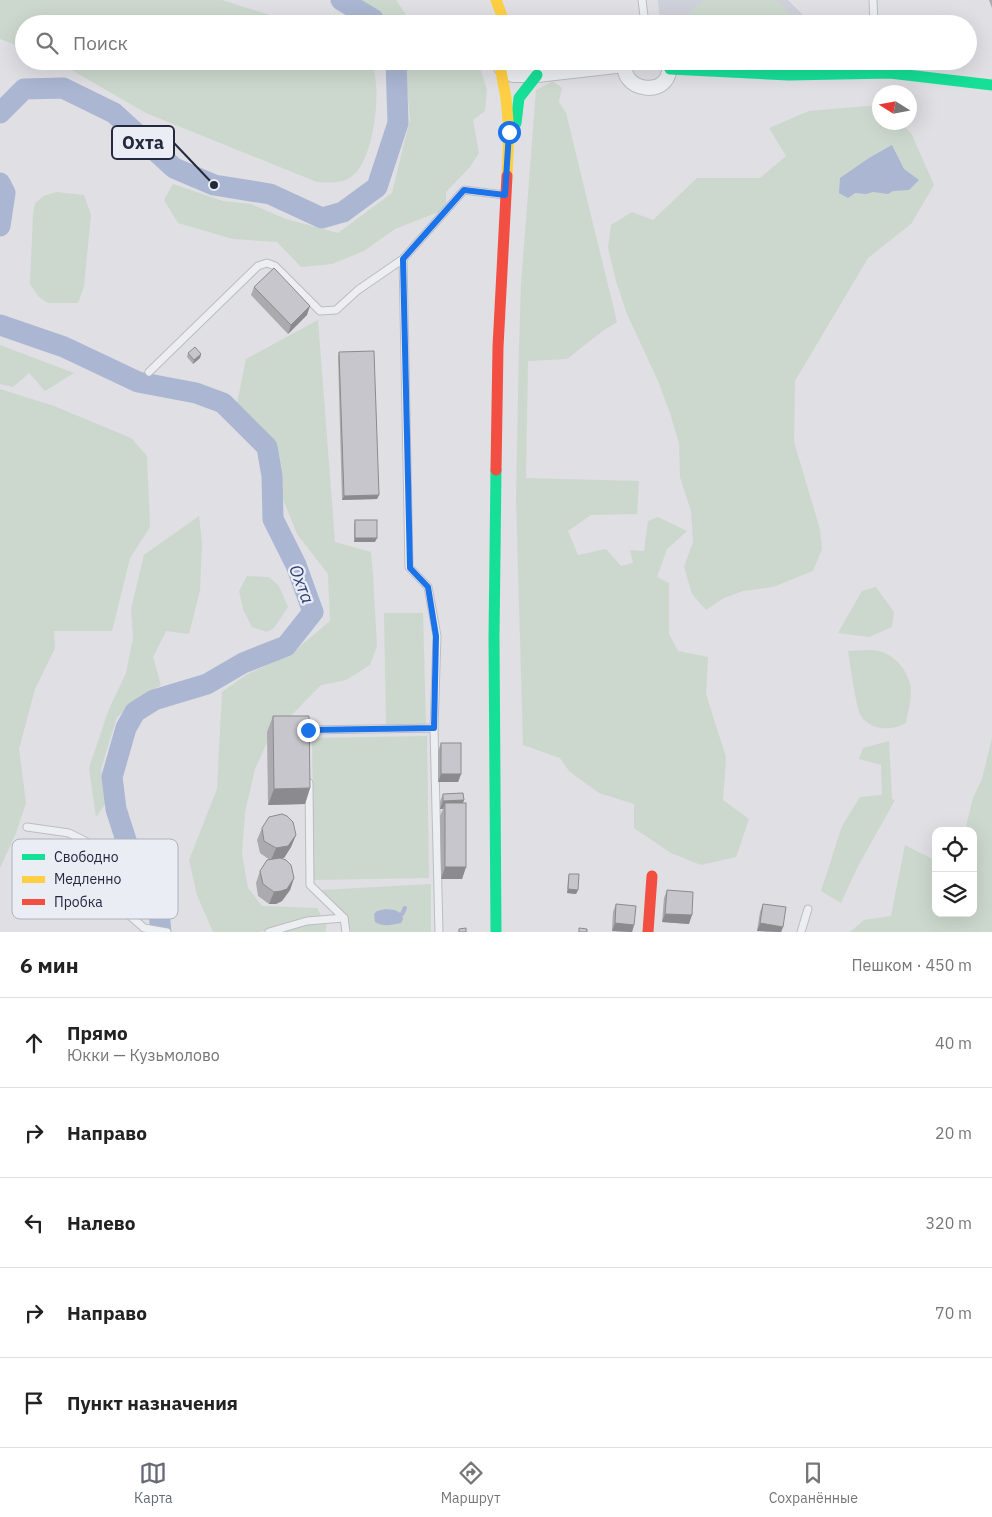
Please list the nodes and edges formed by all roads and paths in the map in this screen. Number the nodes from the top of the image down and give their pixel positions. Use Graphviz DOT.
graph roads {
  1 [pos="496,0"];
  2 [pos="642,0"];
  3 [pos="872,0"];
  4 [pos="502,15"];
  5 [pos="644,15"];
  6 [pos="873,15"];
  7 [pos="504,70"];
  8 [pos="509,70"];
  9 [pos="575,70"];
  10 [pos="624,70"];
  11 [pos="668,70"];
  12 [pos="725,70"];
  13 [pos="876,70"];
  14 [pos="876,70"];
  15 [pos="537,75"];
  16 [pos="992,85"];
  17 [pos="508,153"];
  18 [pos="505,195"];
  19 [pos="403,259"];
  20 [pos="149,372"];
  21 [pos="434,728"];
  22 [pos="309,750"];
  23 [pos="309,779"];
  24 [pos="27,827"];
  25 [pos="81,839"];
  26 [pos="652,876"];
  27 [pos="808,908"];
  28 [pos="344,918"];
  29 [pos="134,919"];
  30 [pos="167,932"];
  31 [pos="269,932"];
  32 [pos="346,932"];
  33 [pos="439,932"];
  34 [pos="496,932"];
  35 [pos="648,932"];
  36 [pos="801,932"];
  1 -- 4 [label="main road"];
  2 -- 5 [label="lane"];
  3 -- 6 [label="lane"];
  7 -- 17 [label="main road"];
  8 -- 15 [label="street"];
  9 -- 15 [label="street"];
  10 -- 11 [label="street"];
  12 -- 13 [label="main road"];
  14 -- 16 [label="main road"];
  15 -- 17 [label="main road"];
  17 -- 18 [label="main road"];
  18 -- 19 [label="lane"];
  18 -- 34 [label="main road"];
  19 -- 20 [label="lane"];
  19 -- 21 [label="lane"];
  21 -- 22 [label="lane"];
  21 -- 33 [label="lane"];
  23 -- 28 [label="lane"];
  24 -- 25 [label="lane"];
  26 -- 35 [label="main road"];
  27 -- 36 [label="lane"];
  28 -- 31 [label="lane"];
  28 -- 32 [label="lane"];
  29 -- 30 [label="lane"];
}
